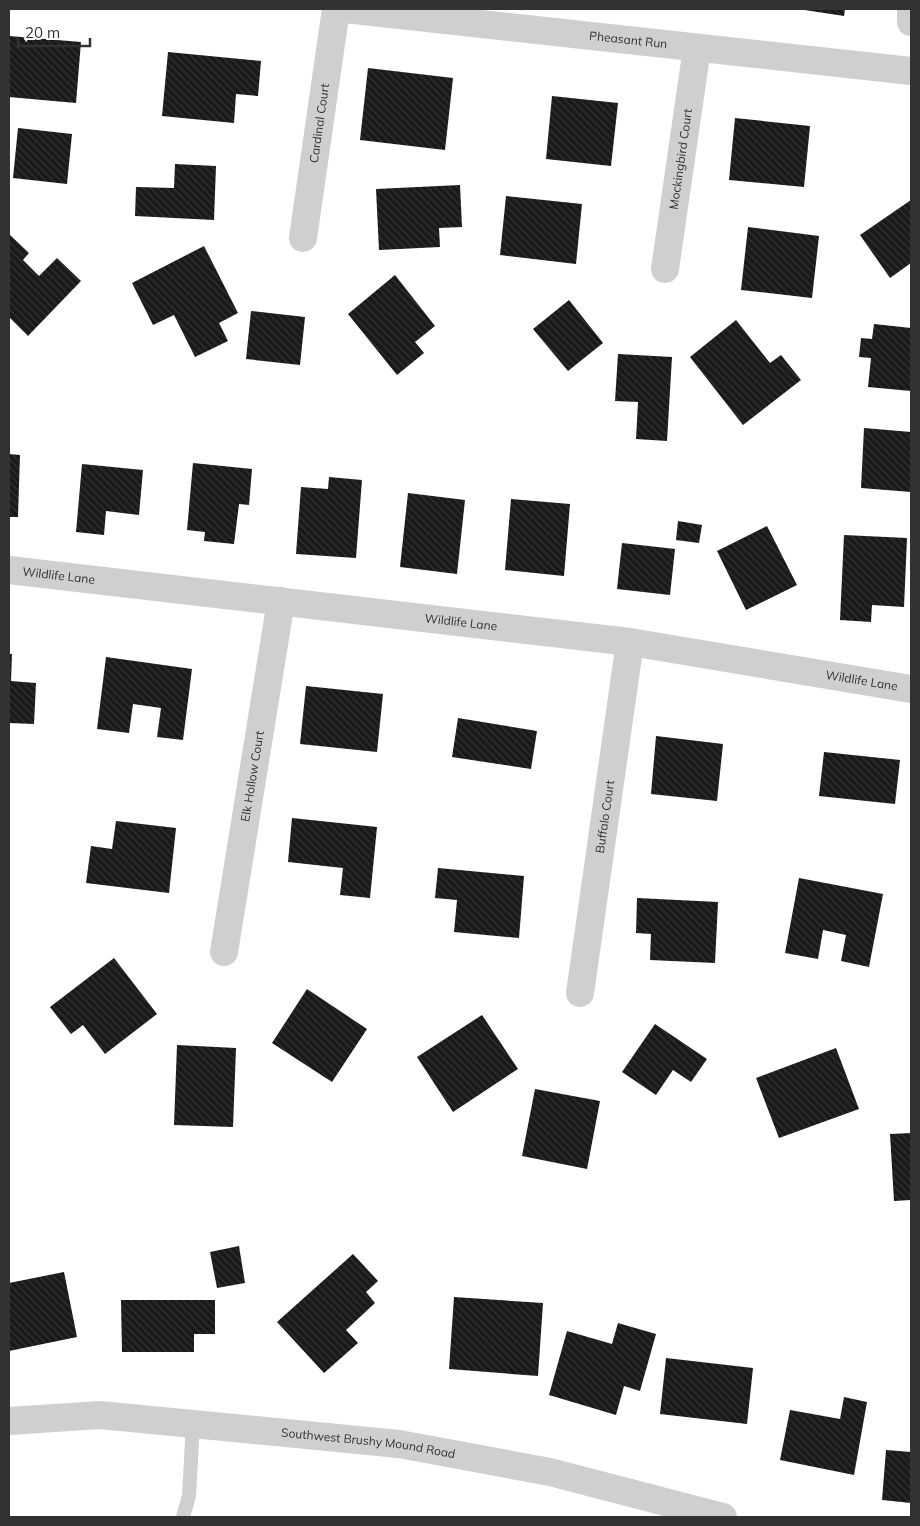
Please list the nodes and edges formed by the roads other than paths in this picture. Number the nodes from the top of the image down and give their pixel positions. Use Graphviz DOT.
graph roads {
  1 [pos="336,9"];
  2 [pos="345,9"];
  3 [pos="911,11"];
  4 [pos="911,22"];
  5 [pos="697,48"];
  6 [pos="911,71"];
  7 [pos="303,238"];
  8 [pos="665,269"];
  9 [pos="9,570"];
  10 [pos="281,601"];
  11 [pos="630,642"];
  12 [pos="911,689"];
  13 [pos="224,952"];
  14 [pos="580,993"];
  15 [pos="9,1421"];
  16 [pos="193,1423"];
  17 [pos="183,1517"];
  18 [pos="723,1517"];
  1 -- 7 [label="street, Cardinal Court"];
  2 -- 5 [label="street, Pheasant Run"];
  3 -- 4 [label="street"];
  5 -- 6 [label="street, Pheasant Run"];
  5 -- 8 [label="street, Mockingbird Court"];
  9 -- 10 [label="street, Wildlife Lane"];
  10 -- 11 [label="street, Wildlife Lane"];
  10 -- 13 [label="street, Elk Hollow Court"];
  11 -- 12 [label="street, Wildlife Lane"];
  11 -- 14 [label="street, Buffalo Court"];
  15 -- 16 [label="street, Southwest Brushy Mound Road"];
  16 -- 17 [label="lane"];
  16 -- 18 [label="street, Southwest Brushy Mound Road"];
}
